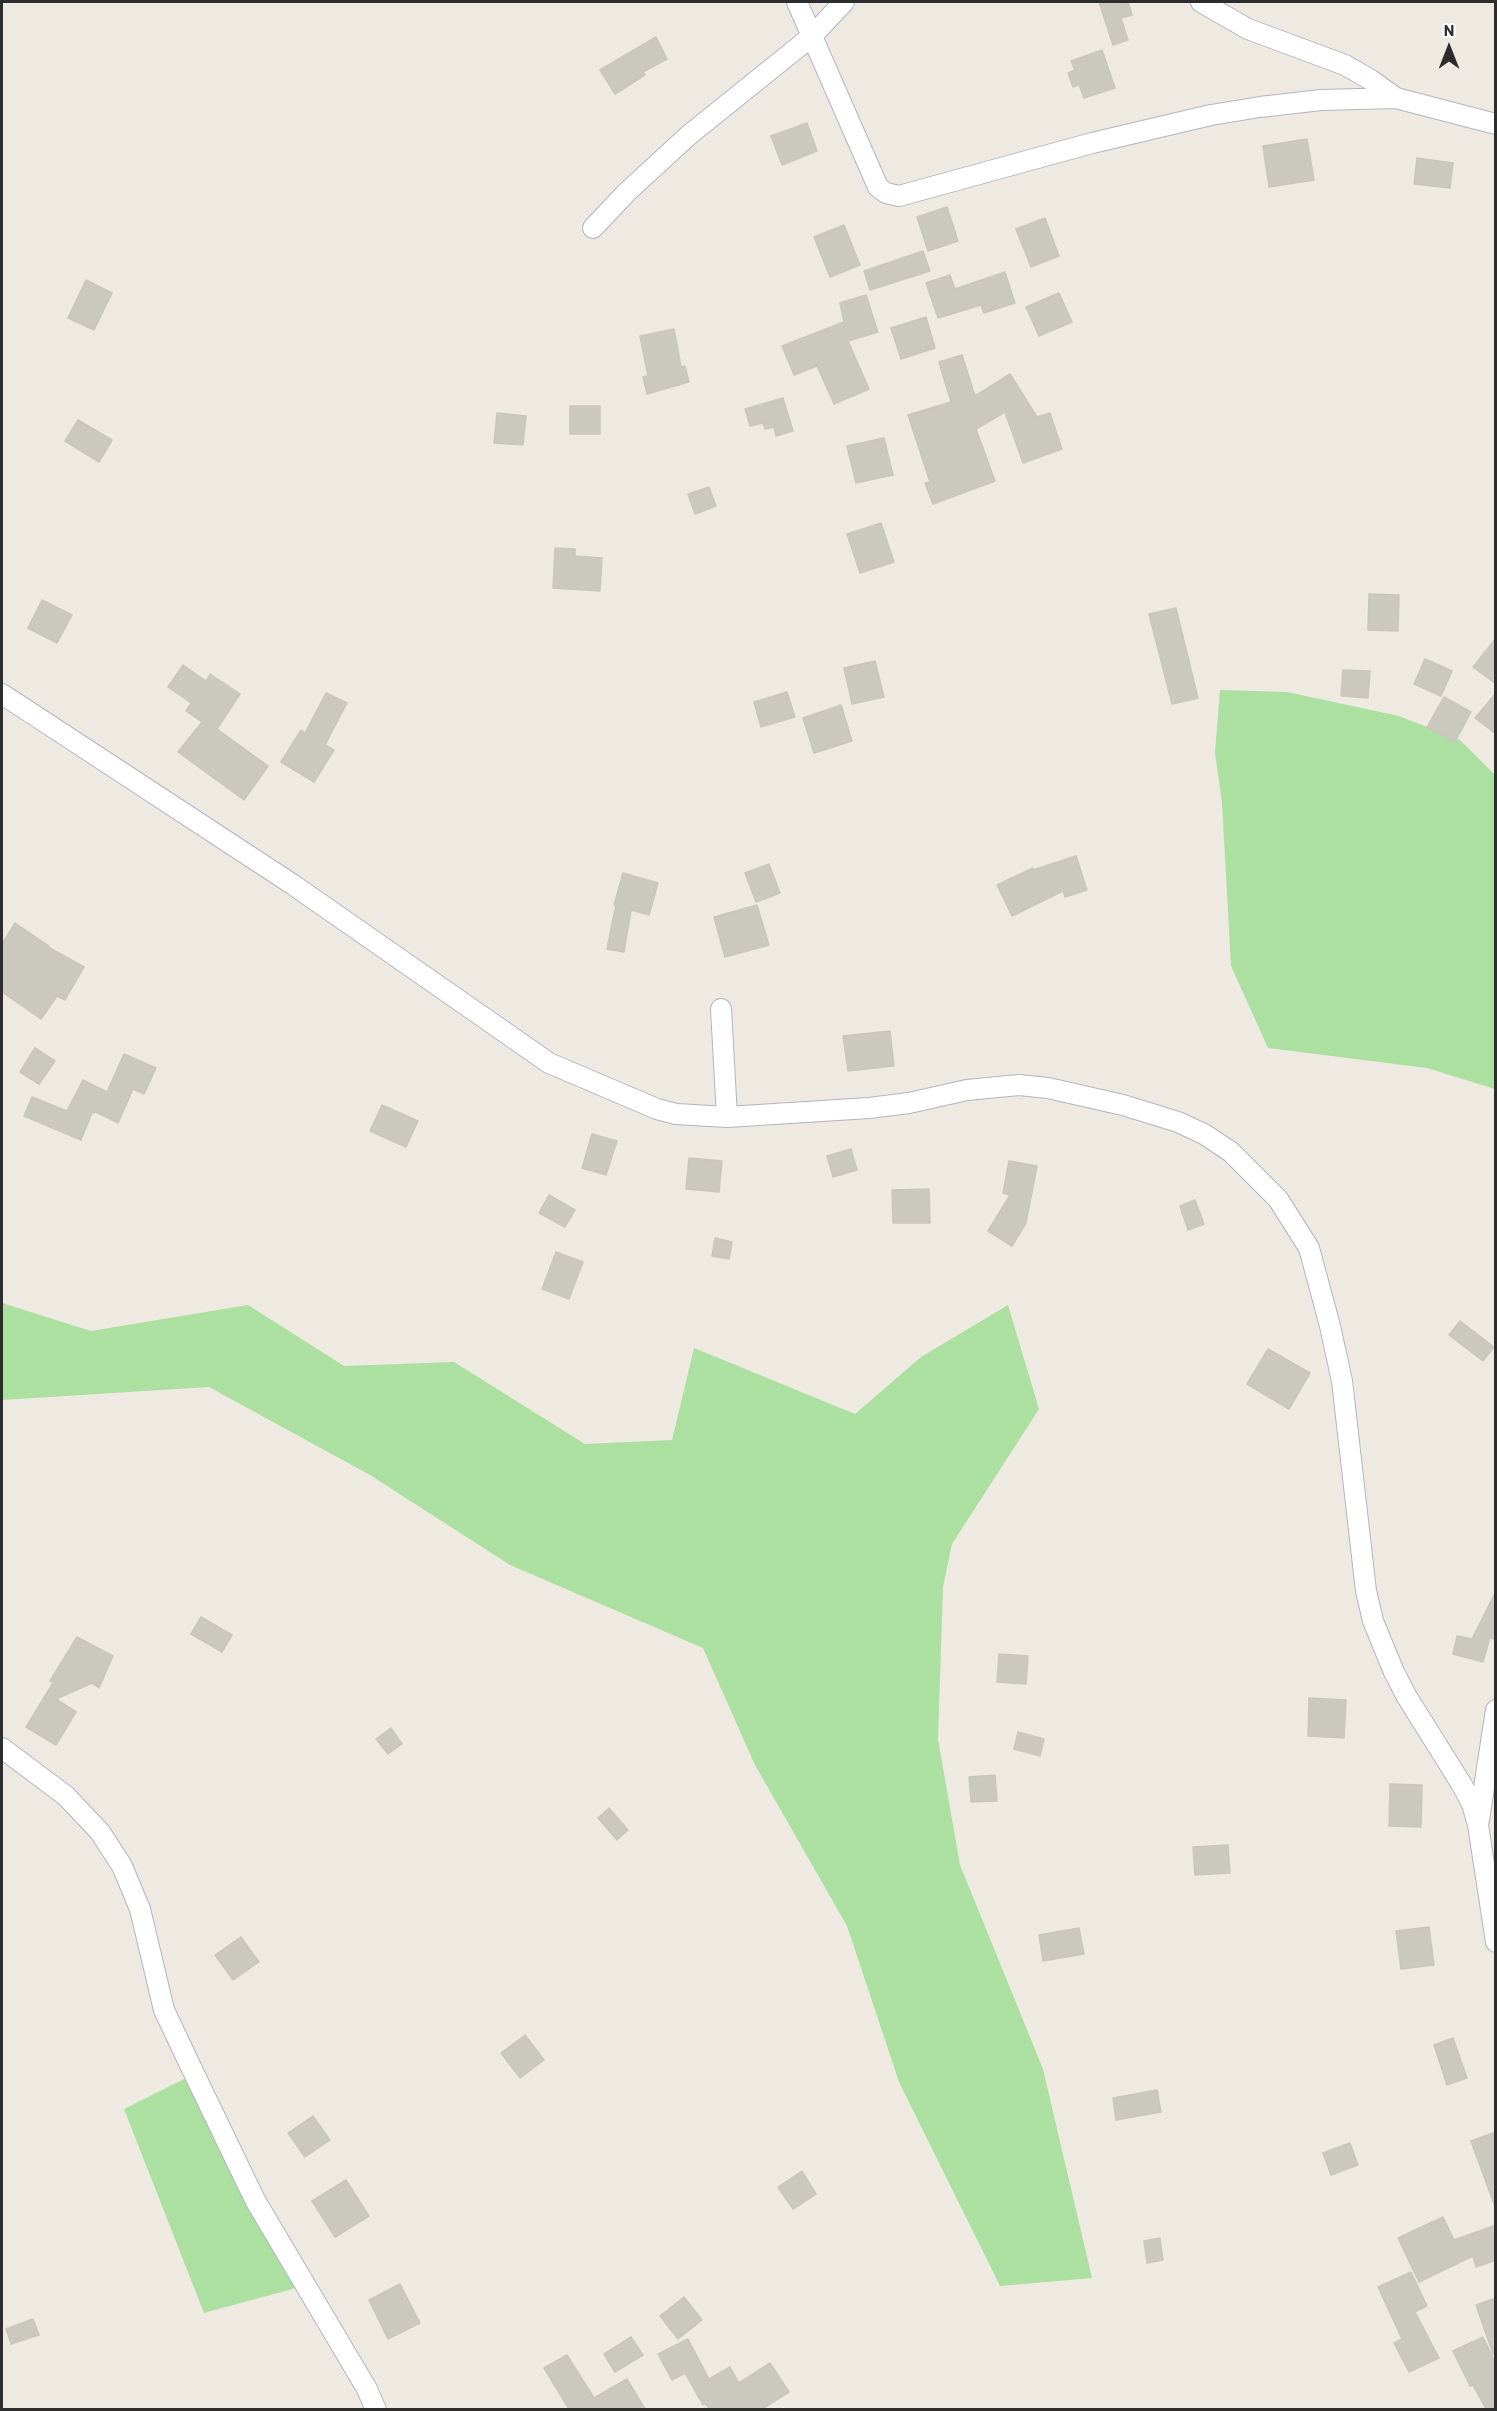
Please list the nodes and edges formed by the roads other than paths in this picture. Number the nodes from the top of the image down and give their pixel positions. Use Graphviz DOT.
graph roads {
  1 [pos="797,2"];
  2 [pos="844,2"];
  3 [pos="1201,2"];
  4 [pos="812,36"];
  5 [pos="1396,98"];
  6 [pos="1496,124"];
  7 [pos="593,228"];
  8 [pos="2,694"];
  9 [pos="721,1009"];
  10 [pos="727,1117"];
  11 [pos="1496,1710"];
  12 [pos="2,1748"];
  13 [pos="1478,1825"];
  14 [pos="1496,1942"];
  15 [pos="376,2409"];
  1 -- 4 [label="street"];
  2 -- 4 [label="street"];
  3 -- 5 [label="street"];
  4 -- 5 [label="street"];
  4 -- 7 [label="street"];
  5 -- 6 [label="street"];
  8 -- 10 [label="street"];
  9 -- 10 [label="street"];
  10 -- 13 [label="street"];
  11 -- 13 [label="street"];
  12 -- 15 [label="street"];
  13 -- 14 [label="street"];
}
